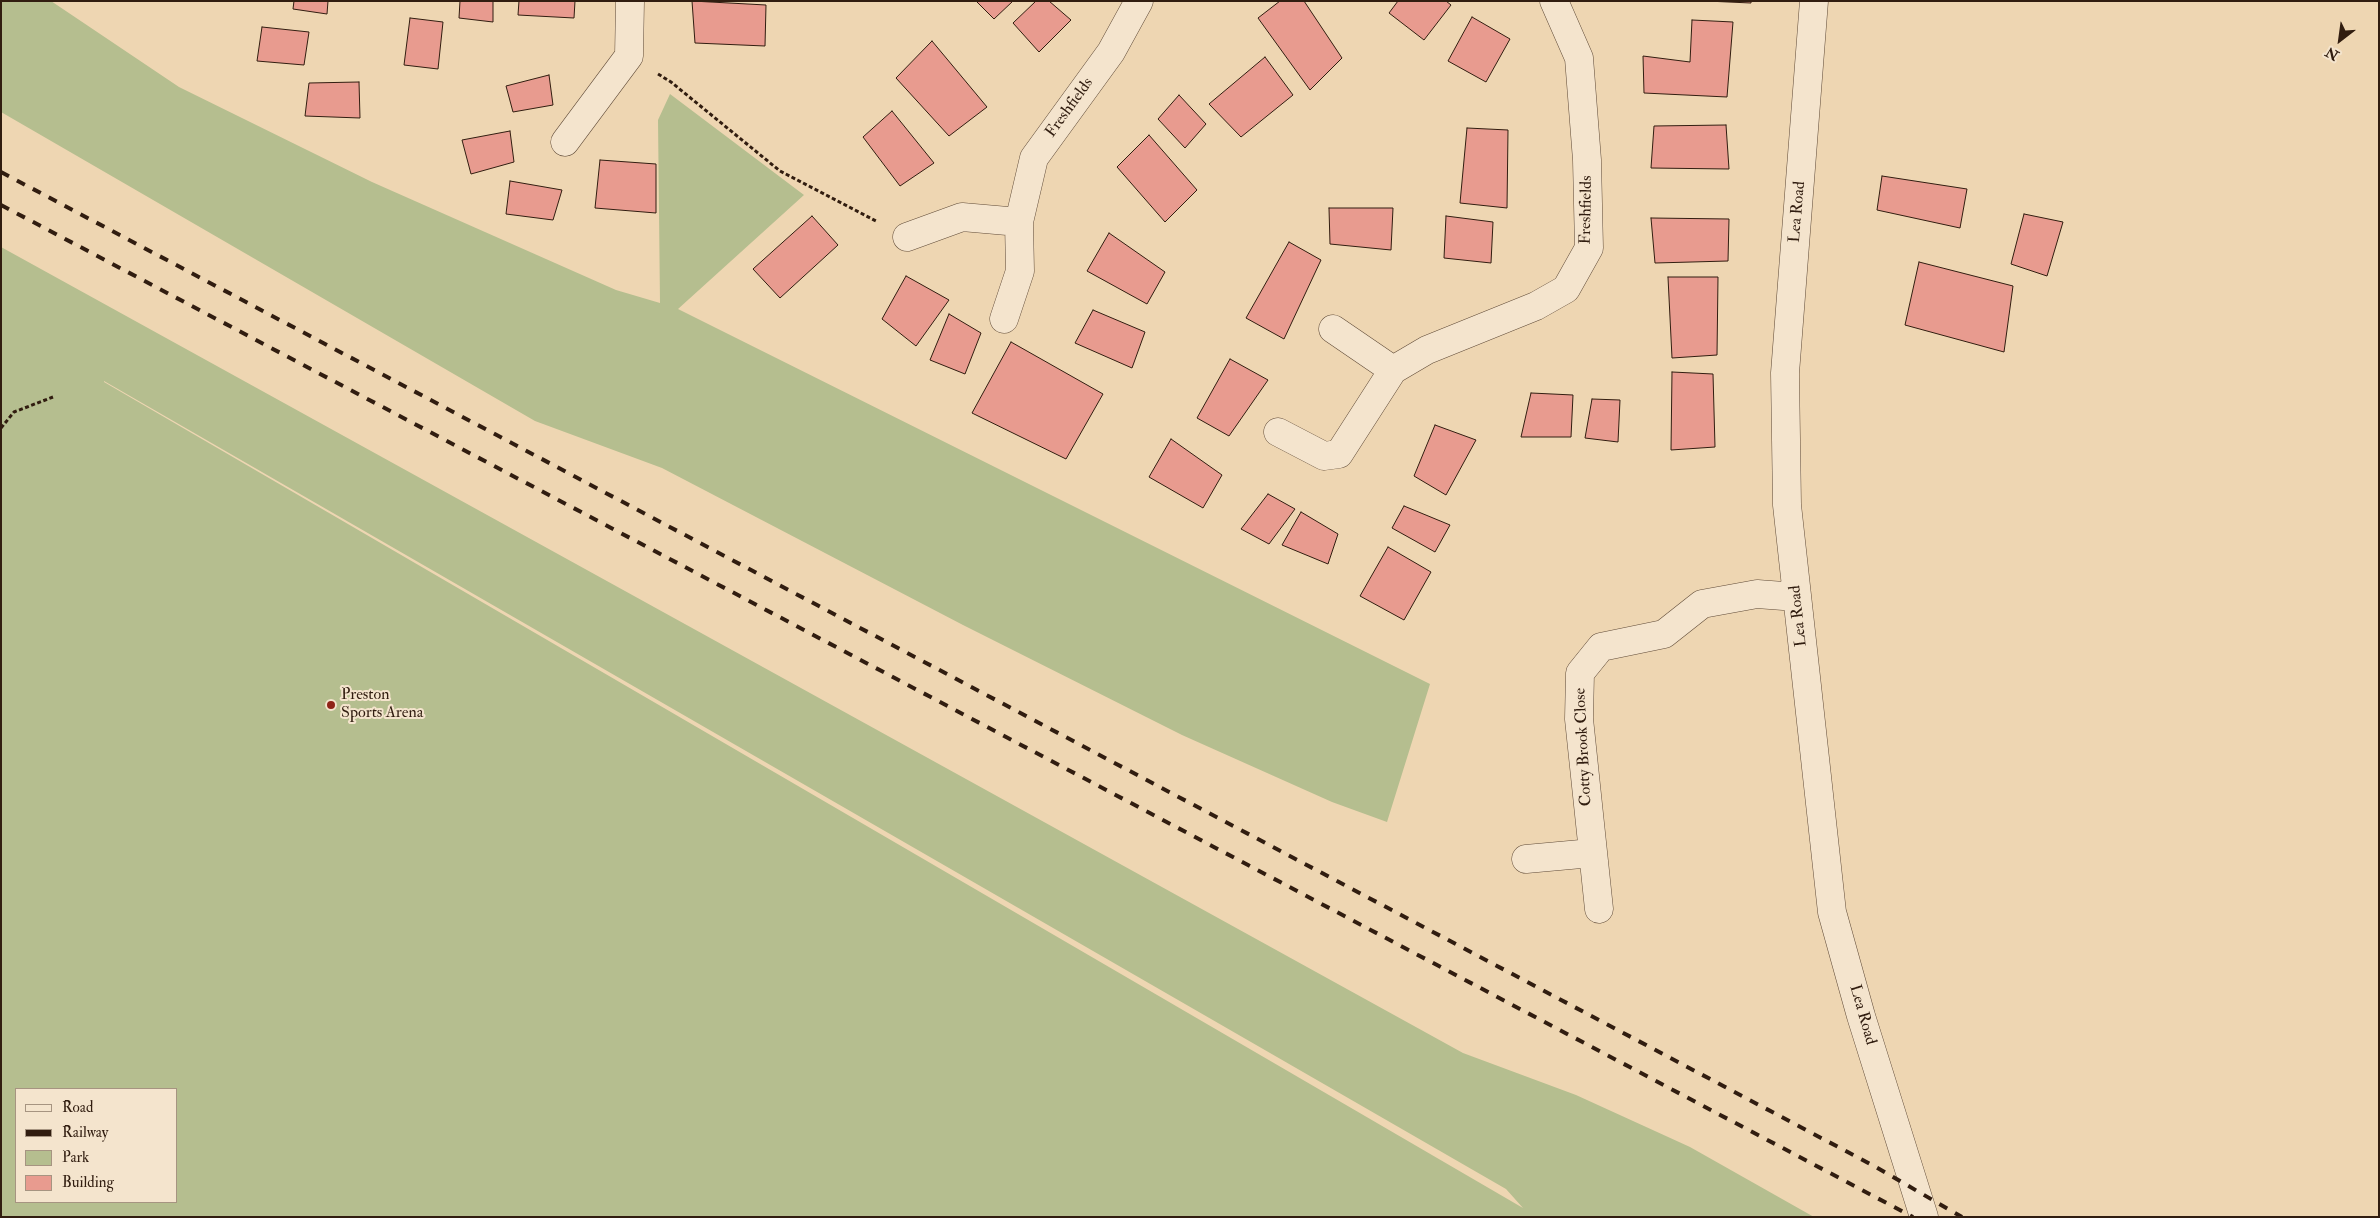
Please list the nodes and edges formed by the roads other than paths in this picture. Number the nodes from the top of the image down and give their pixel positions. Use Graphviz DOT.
graph roads {
  1 [pos="630,1"];
  2 [pos="1139,1"];
  3 [pos="1554,1"];
  4 [pos="1814,1"];
  5 [pos="566,142"];
  6 [pos="1019,222"];
  7 [pos="907,237"];
  8 [pos="1004,319"];
  9 [pos="1333,329"];
  10 [pos="1393,370"];
  11 [pos="1278,432"];
  12 [pos="1797,597"];
  13 [pos="1592,852"];
  14 [pos="1526,859"];
  15 [pos="1598,909"];
  16 [pos="1924,1217"];
  1 -- 5 [label="street"];
  2 -- 6 [label="street, Freshfields"];
  3 -- 10 [label="street, Freshfields"];
  4 -- 12 [label="street, Lea Road"];
  6 -- 7 [label="street"];
  6 -- 8 [label="street, Freshfields"];
  9 -- 10 [label="street"];
  10 -- 11 [label="street, Freshfields"];
  12 -- 13 [label="street, Cotty Brook Close"];
  12 -- 16 [label="street, Lea Road"];
  13 -- 14 [label="street"];
  13 -- 15 [label="street, Cotty Brook Close"];
}
